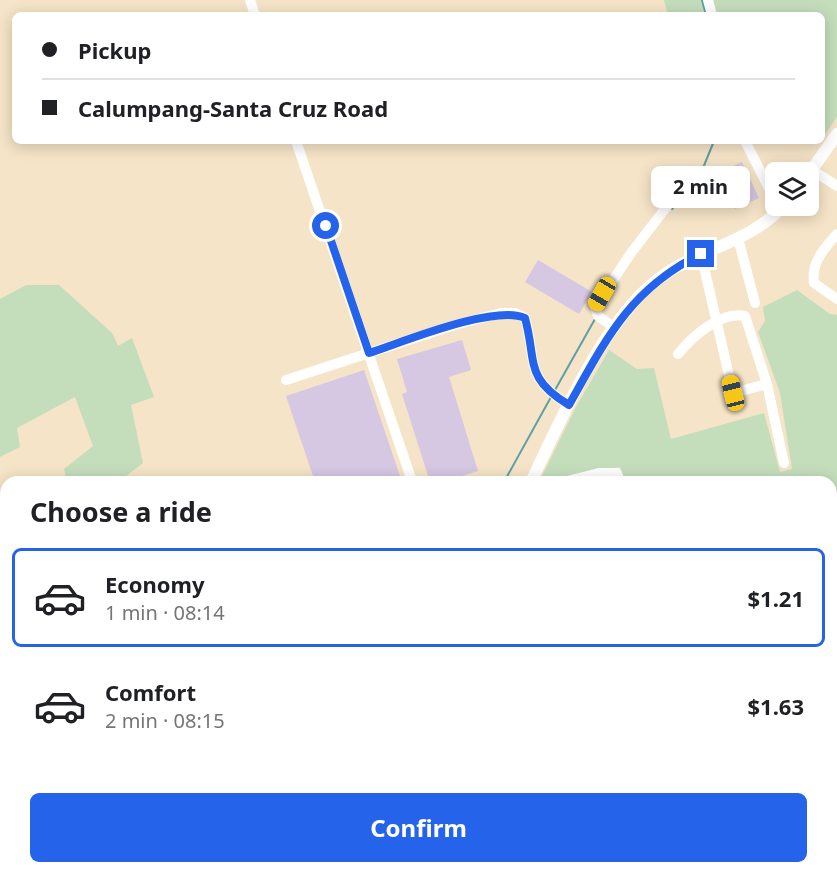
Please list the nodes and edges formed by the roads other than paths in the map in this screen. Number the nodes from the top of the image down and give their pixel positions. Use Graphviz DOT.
graph roads {
  1 [pos="837,134"];
  2 [pos="297,144"];
  3 [pos="747,144"];
  4 [pos="818,162"];
  5 [pos="819,176"];
  6 [pos="688,179"];
  7 [pos="765,179"];
  8 [pos="837,186"];
  9 [pos="769,216"];
  10 [pos="837,234"];
  11 [pos="738,238"];
  12 [pos="701,254"];
  13 [pos="837,299"];
  14 [pos="755,303"];
  15 [pos="716,323"];
  16 [pos="615,328"];
  17 [pos="369,353"];
  18 [pos="678,354"];
  19 [pos="286,380"];
  20 [pos="767,384"];
  21 [pos="569,405"];
  22 [pos="784,463"];
  23 [pos="410,476"];
  24 [pos="534,476"];
  25 [pos="587,476"];
  26 [pos="618,476"];
  1 -- 4 [label="main road"];
  2 -- 17 [label="street"];
  3 -- 7 [label="street"];
  5 -- 8 [label="street"];
  6 -- 16 [label="street"];
  9 -- 11 [label="main road"];
  10 -- 13 [label="street"];
  11 -- 12 [label="main road"];
  11 -- 14 [label="street"];
  12 -- 15 [label="street"];
  12 -- 16 [label="main road"];
  15 -- 18 [label="street"];
  15 -- 20 [label="street"];
  15 -- 20 [label="street"];
  16 -- 21 [label="main road"];
  17 -- 19 [label="street"];
  17 -- 21 [label="street"];
  17 -- 23 [label="street"];
  20 -- 22 [label="street"];
  21 -- 24 [label="main road"];
  25 -- 26 [label="street"];
}
